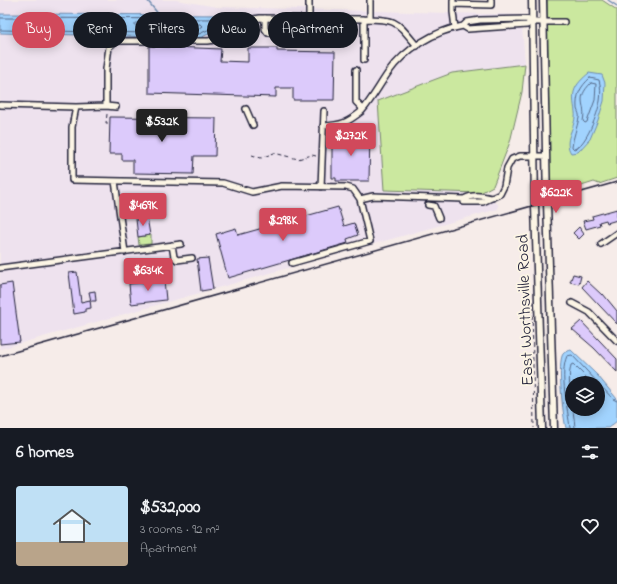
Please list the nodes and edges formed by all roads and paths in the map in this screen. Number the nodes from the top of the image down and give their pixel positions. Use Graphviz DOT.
graph roads {
  1 [pos="309,0"];
  2 [pos="370,0"];
  3 [pos="491,0"];
  4 [pos="532,0"];
  5 [pos="543,0"];
  6 [pos="453,2"];
  7 [pos="472,2"];
  8 [pos="310,12"];
  9 [pos="265,18"];
  10 [pos="268,18"];
  11 [pos="358,19"];
  12 [pos="364,19"];
  13 [pos="370,19"];
  14 [pos="531,22"];
  15 [pos="544,22"];
  16 [pos="564,22"];
  17 [pos="455,28"];
  18 [pos="268,33"];
  19 [pos="417,46"];
  20 [pos="364,60"];
  21 [pos="356,70"];
  22 [pos="0,105"];
  23 [pos="106,106"];
  24 [pos="76,107"];
  25 [pos="116,107"];
  26 [pos="246,109"];
  27 [pos="324,111"];
  28 [pos="362,111"];
  29 [pos="107,114"];
  30 [pos="110,123"];
  31 [pos="253,125"];
  32 [pos="323,126"];
  33 [pos="252,155"];
  34 [pos="535,156"];
  35 [pos="546,156"];
  36 [pos="322,157"];
  37 [pos="115,181"];
  38 [pos="321,187"];
  39 [pos="360,199"];
  40 [pos="428,205"];
  41 [pos="439,218"];
  42 [pos="617,232"];
  43 [pos="181,244"];
  44 [pos="601,244"];
  45 [pos="172,245"];
  46 [pos="125,252"];
  47 [pos="192,258"];
  48 [pos="292,263"];
  49 [pos="0,268"];
  50 [pos="572,303"];
  51 [pos="617,341"];
  52 [pos="542,428"];
  53 [pos="554,428"];
  1 -- 8 [label="street"];
  2 -- 13 [label="street"];
  3 -- 7 [label="street"];
  4 -- 14 [label="main road, East Worthsville Road"];
  5 -- 15 [label="main road, East Worthsville Road"];
  6 -- 7 [label="street"];
  6 -- 17 [label="street"];
  9 -- 10 [label="street"];
  9 -- 18 [label="street"];
  9 -- 23 [label="street"];
  11 -- 12 [label="street"];
  12 -- 13 [label="street"];
  12 -- 20 [label="street"];
  13 -- 19 [label="street"];
  14 -- 15 [label="street"];
  14 -- 17 [label="street"];
  14 -- 34 [label="main road, East Worthsville Road"];
  15 -- 16 [label="street"];
  15 -- 35 [label="main road, East Worthsville Road"];
  17 -- 19 [label="street"];
  19 -- 28 [label="street"];
  21 -- 28 [label="street"];
  22 -- 24 [label="street"];
  23 -- 24 [label="street"];
  23 -- 25 [label="street"];
  24 -- 37 [label="street"];
  26 -- 31 [label="street"];
  27 -- 32 [label="street"];
  28 -- 32 [label="street"];
  29 -- 30 [label="path"];
  32 -- 36 [label="street"];
  33 -- 36 [label="path"];
  34 -- 35 [label="street"];
  34 -- 39 [label="street"];
  34 -- 52 [label="main road, East Worthsville Road"];
  35 -- 53 [label="main road, East Worthsville Road"];
  36 -- 38 [label="street"];
  37 -- 38 [label="street"];
  37 -- 46 [label="street"];
  38 -- 39 [label="street"];
  39 -- 48 [label="street"];
  40 -- 41 [label="street"];
  42 -- 44 [label="street"];
  43 -- 45 [label="street"];
  45 -- 46 [label="street"];
  45 -- 47 [label="street"];
  46 -- 49 [label="street"];
  50 -- 51 [label="street"];
}
